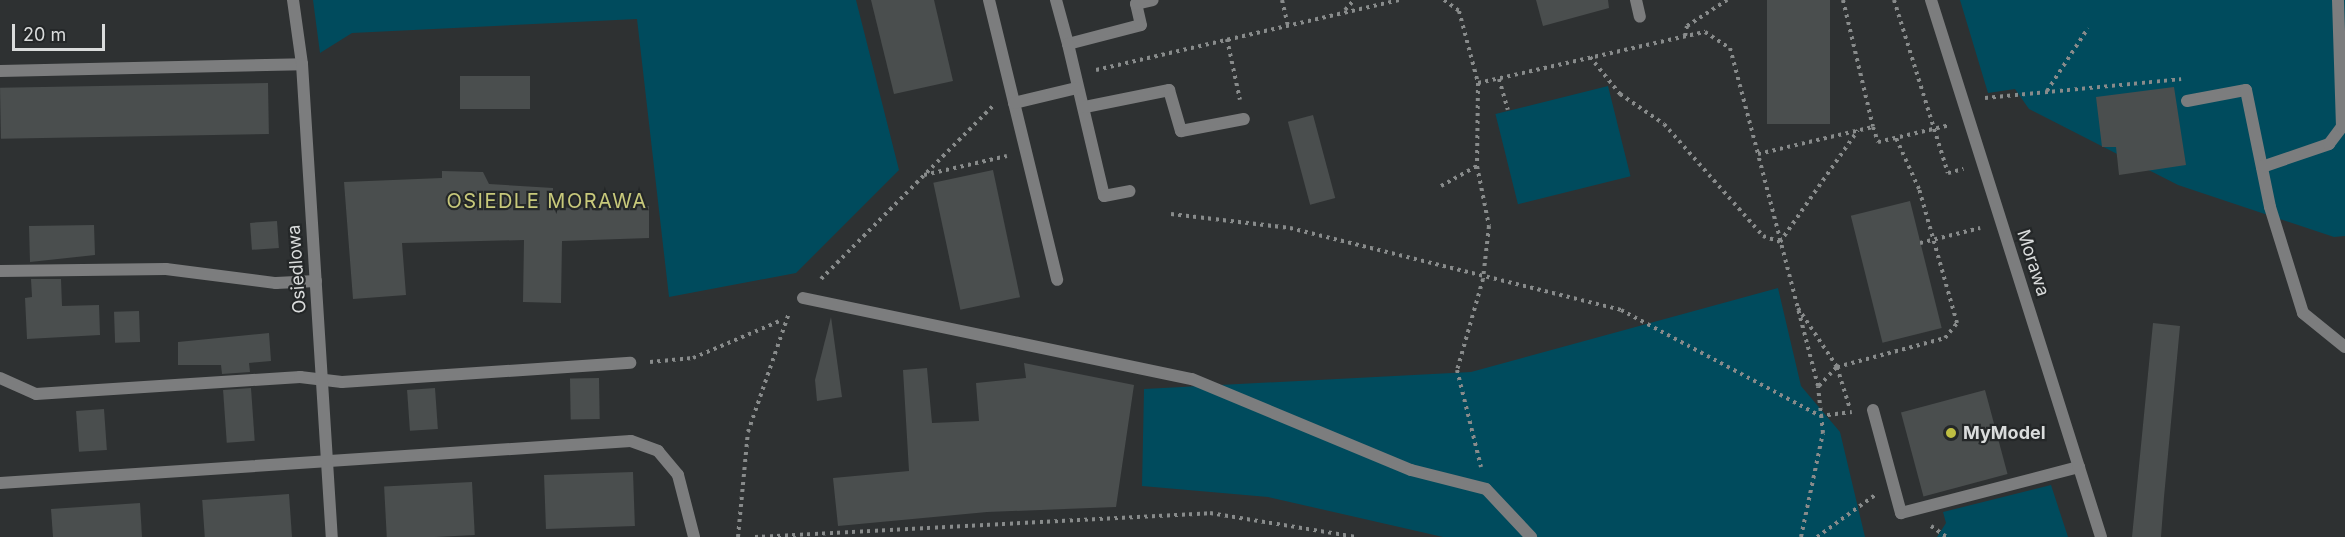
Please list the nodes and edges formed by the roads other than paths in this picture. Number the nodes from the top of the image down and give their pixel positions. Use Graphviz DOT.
graph roads {
  1 [pos="293,0"];
  2 [pos="989,0"];
  3 [pos="1056,0"];
  4 [pos="1153,0"];
  5 [pos="1636,0"];
  6 [pos="1931,0"];
  7 [pos="2338,0"];
  8 [pos="1640,17"];
  9 [pos="1068,44"];
  10 [pos="302,64"];
  11 [pos="0,71"];
  12 [pos="1077,88"];
  13 [pos="2187,101"];
  14 [pos="1014,103"];
  15 [pos="1085,107"];
  16 [pos="1244,119"];
  17 [pos="2262,167"];
  18 [pos="1130,191"];
  19 [pos="0,271"];
  20 [pos="1057,280"];
  21 [pos="316,281"];
  22 [pos="803,298"];
  23 [pos="2345,347"];
  24 [pos="630,363"];
  25 [pos="0,378"];
  26 [pos="321,380"];
  27 [pos="1873,410"];
  28 [pos="327,460"];
  29 [pos="2079,467"];
  30 [pos="0,483"];
  31 [pos="332,537"];
  32 [pos="694,537"];
  33 [pos="1531,537"];
  34 [pos="2101,537"];
  1 -- 10 [label="street, Osiedlowa"];
  2 -- 14 [label="street"];
  3 -- 9 [label="street"];
  4 -- 9 [label="street"];
  5 -- 8 [label="street"];
  6 -- 29 [label="street, Morawa"];
  7 -- 17 [label="street"];
  9 -- 12 [label="street"];
  10 -- 11 [label="street"];
  10 -- 21 [label="street, Osiedlowa"];
  12 -- 14 [label="street"];
  12 -- 15 [label="street"];
  13 -- 17 [label="street"];
  14 -- 20 [label="street"];
  15 -- 16 [label="street"];
  15 -- 18 [label="street"];
  17 -- 23 [label="street"];
  19 -- 21 [label="street"];
  21 -- 26 [label="street, Osiedlowa"];
  22 -- 33 [label="street"];
  24 -- 26 [label="street"];
  25 -- 26 [label="street"];
  26 -- 28 [label="street, Osiedlowa"];
  27 -- 29 [label="street"];
  28 -- 30 [label="street"];
  28 -- 31 [label="street, Osiedlowa"];
  28 -- 32 [label="street"];
  29 -- 34 [label="street, Morawa"];
}
